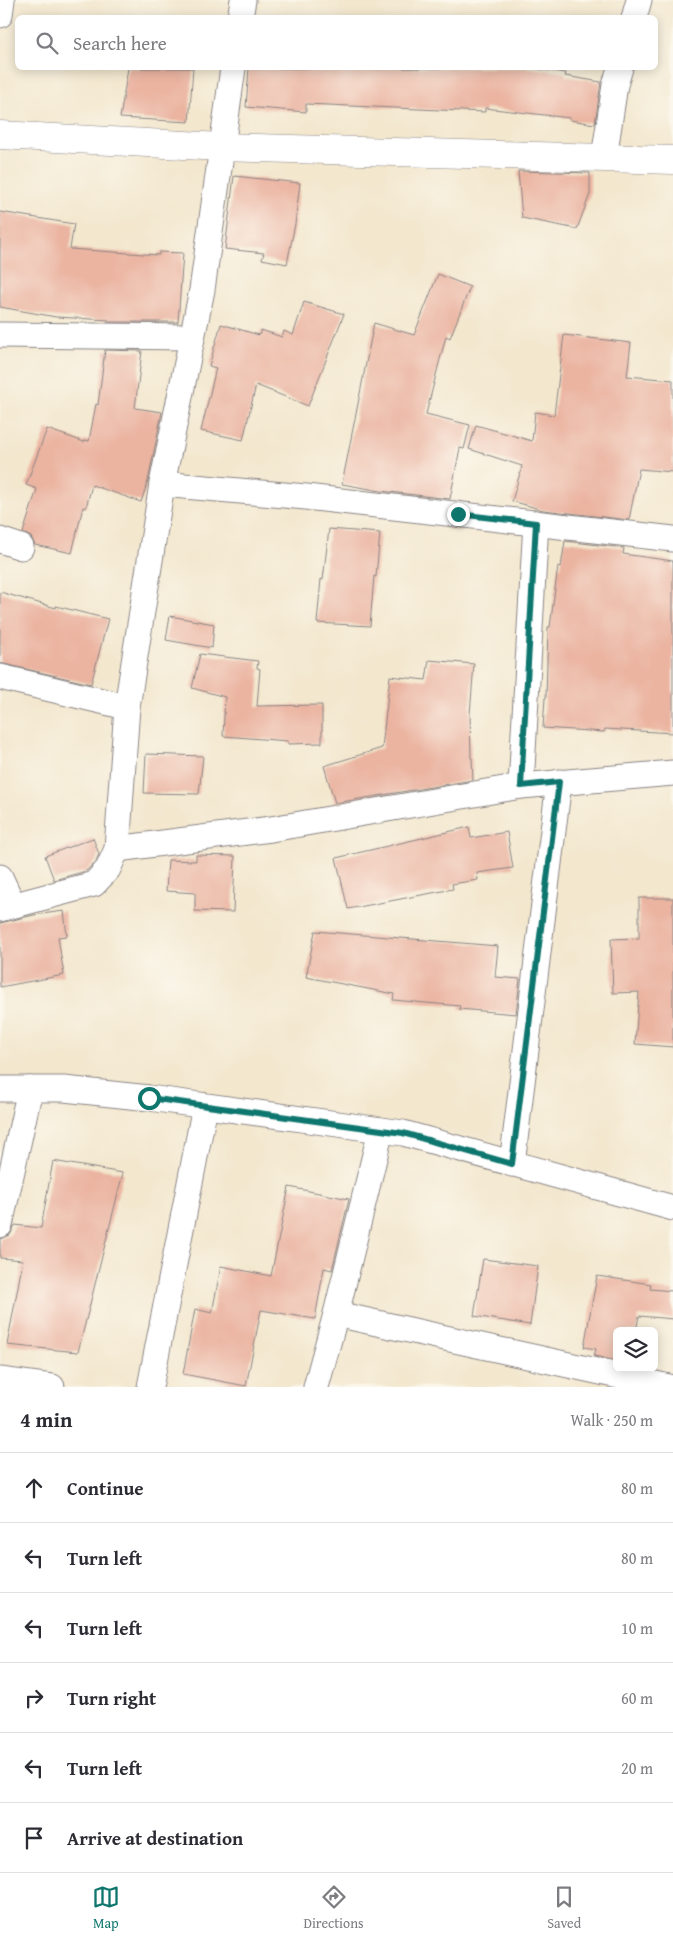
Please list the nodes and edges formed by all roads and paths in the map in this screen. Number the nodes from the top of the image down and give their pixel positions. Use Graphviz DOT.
graph roads {
  1 [pos="2,0"];
  2 [pos="243,0"];
  3 [pos="639,0"];
  4 [pos="0,15"];
  5 [pos="240,15"];
  6 [pos="635,15"];
  7 [pos="232,70"];
  8 [pos="619,70"];
  9 [pos="0,135"];
  10 [pos="221,146"];
  11 [pos="604,158"];
  12 [pos="673,160"];
  13 [pos="0,335"];
  14 [pos="192,337"];
  15 [pos="162,484"];
  16 [pos="536,523"];
  17 [pos="673,539"];
  18 [pos="0,677"];
  19 [pos="127,707"];
  20 [pos="673,773"];
  21 [pos="559,782"];
  22 [pos="521,786"];
  23 [pos="117,849"];
  24 [pos="0,877"];
  25 [pos="6,907"];
  26 [pos="0,1089"];
  27 [pos="30,1089"];
  28 [pos="205,1106"];
  29 [pos="381,1130"];
  30 [pos="512,1164"];
  31 [pos="673,1208"];
  32 [pos="0,1225"];
  33 [pos="336,1314"];
  34 [pos="0,1380"];
  35 [pos="52,1387"];
  36 [pos="150,1387"];
  37 [pos="316,1387"];
  38 [pos="669,1387"];
  1 -- 4 [label="street"];
  2 -- 5 [label="street"];
  3 -- 6 [label="street"];
  7 -- 10 [label="street"];
  8 -- 11 [label="street"];
  9 -- 10 [label="street"];
  10 -- 11 [label="street"];
  10 -- 14 [label="street"];
  11 -- 12 [label="street"];
  13 -- 14 [label="street"];
  14 -- 15 [label="street"];
  15 -- 16 [label="street"];
  15 -- 19 [label="street"];
  16 -- 17 [label="street"];
  16 -- 22 [label="street"];
  18 -- 19 [label="street"];
  19 -- 23 [label="street"];
  20 -- 21 [label="street"];
  21 -- 22 [label="street"];
  21 -- 30 [label="street"];
  22 -- 23 [label="street"];
  23 -- 25 [label="street"];
  24 -- 25 [label="street"];
  26 -- 27 [label="street"];
  27 -- 28 [label="street"];
  27 -- 32 [label="street"];
  28 -- 29 [label="street"];
  28 -- 36 [label="street"];
  29 -- 30 [label="street"];
  29 -- 33 [label="street"];
  30 -- 31 [label="street"];
  33 -- 37 [label="street"];
  33 -- 38 [label="street"];
  34 -- 35 [label="street"];
}
